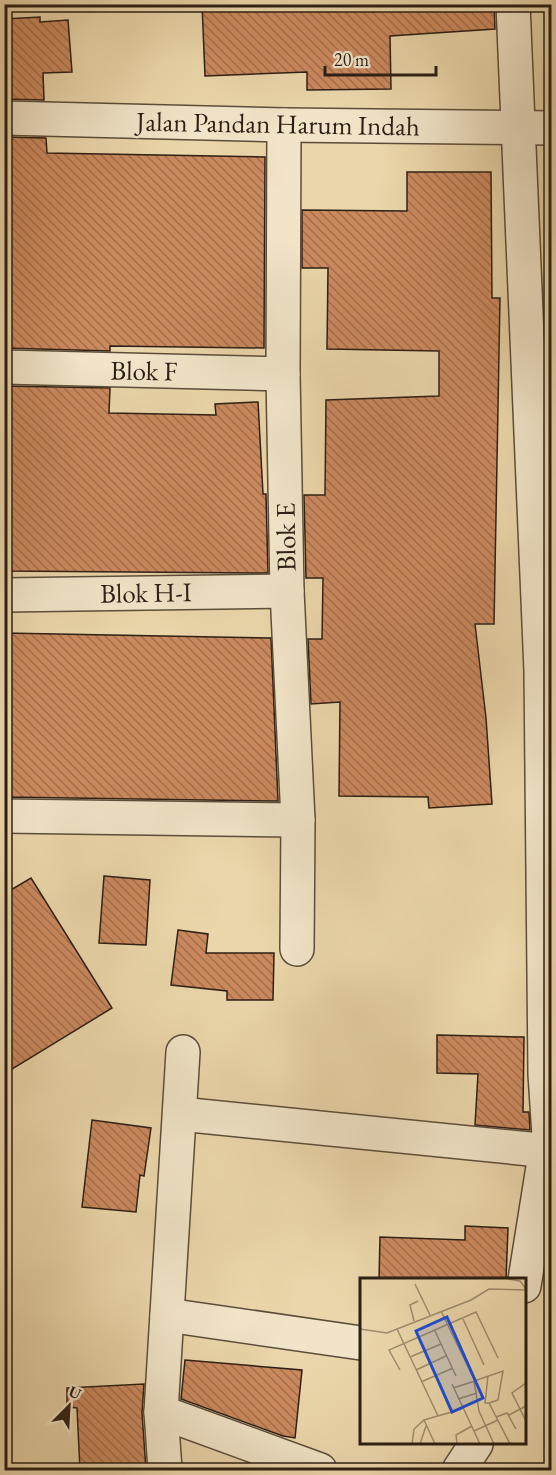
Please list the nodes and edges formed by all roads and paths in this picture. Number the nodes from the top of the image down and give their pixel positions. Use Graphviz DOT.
graph roads {
  1 [pos="513,4"];
  2 [pos="4,118"];
  3 [pos="284,125"];
  4 [pos="536,128"];
  5 [pos="4,368"];
  6 [pos="283,374"];
  7 [pos="287,591"];
  8 [pos="4,595"];
  9 [pos="4,816"];
  10 [pos="298,820"];
  11 [pos="297,948"];
  12 [pos="183,1052"];
  13 [pos="180,1114"];
  14 [pos="551,1151"];
  15 [pos="526,1279"];
  16 [pos="167,1316"];
  17 [pos="360,1343"];
  18 [pos="161,1412"];
  19 [pos="475,1445"];
  20 [pos="165,1470"];
  21 [pos="320,1470"];
  22 [pos="459,1470"];
  1 -- 4 [label="street"];
  2 -- 3 [label="street, Jalan Pandan Harum Indah"];
  3 -- 4 [label="street, Jalan Pandan Harum Indah"];
  3 -- 6 [label="street, Blok E"];
  4 -- 14 [label="street"];
  5 -- 6 [label="street, Blok F"];
  6 -- 7 [label="street, Blok E"];
  7 -- 8 [label="street, Blok H-I"];
  7 -- 10 [label="street, Blok E"];
  9 -- 10 [label="street"];
  10 -- 11 [label="street, Blok E"];
  12 -- 13 [label="street"];
  13 -- 14 [label="street"];
  13 -- 16 [label="street"];
  14 -- 15 [label="street"];
  16 -- 17 [label="street"];
  16 -- 18 [label="street"];
  18 -- 20 [label="street"];
  18 -- 21 [label="street"];
  19 -- 22 [label="street"];
}
